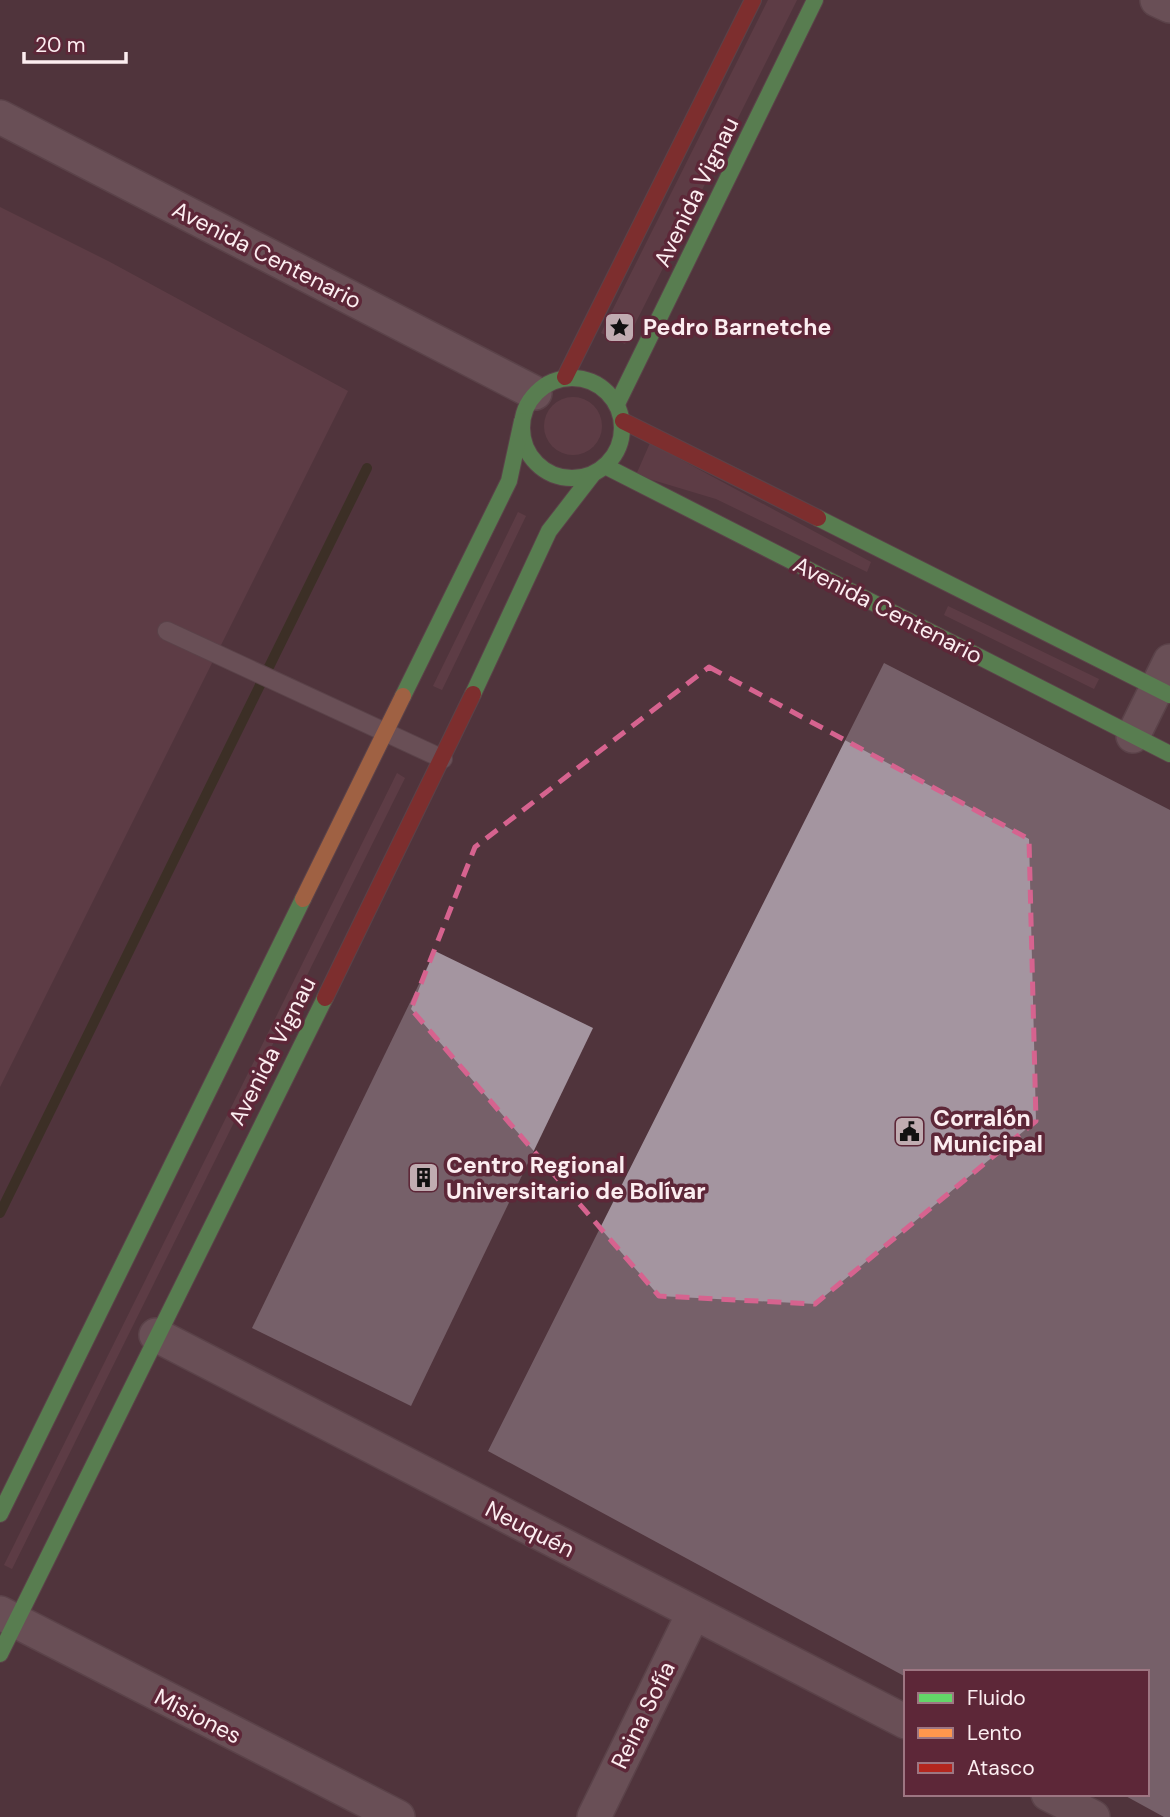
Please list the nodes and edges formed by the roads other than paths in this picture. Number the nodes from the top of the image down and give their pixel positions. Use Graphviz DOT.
graph roads {
  1 [pos="753,0"];
  2 [pos="815,0"];
  3 [pos="1157,0"];
  4 [pos="1170,6"];
  5 [pos="0,117"];
  6 [pos="565,377"];
  7 [pos="617,404"];
  8 [pos="529,407"];
  9 [pos="622,421"];
  10 [pos="599,470"];
  11 [pos="167,631"];
  12 [pos="1166,682"];
  13 [pos="386,733"];
  14 [pos="1133,736"];
  15 [pos="1170,754"];
  16 [pos="443,759"];
  17 [pos="156,1335"];
  18 [pos="0,1514"];
  19 [pos="693,1614"];
  20 [pos="8,1618"];
  21 [pos="0,1654"];
  22 [pos="904,1721"];
  23 [pos="1052,1796"];
  24 [pos="398,1817"];
  25 [pos="594,1817"];
  26 [pos="1093,1817"];
  1 -- 6 [label="main road, Avenida Vignau"];
  2 -- 7 [label="main road, Avenida Vignau"];
  3 -- 4 [label="street"];
  5 -- 8 [label="street, Avenida Centenario"];
  6 -- 7 [label="main road"];
  6 -- 8 [label="main road"];
  7 -- 9 [label="main road"];
  8 -- 10 [label="main road"];
  8 -- 13 [label="main road, Avenida Vignau"];
  9 -- 10 [label="main road"];
  9 -- 12 [label="main road"];
  10 -- 14 [label="main road, Avenida Centenario"];
  10 -- 16 [label="main road, Avenida Vignau"];
  11 -- 13 [label="lane"];
  12 -- 14 [label="street"];
  13 -- 16 [label="lane"];
  13 -- 18 [label="main road, Avenida Vignau"];
  14 -- 15 [label="main road, Avenida Centenario"];
  16 -- 17 [label="main road, Avenida Vignau"];
  17 -- 19 [label="street, Neuquén"];
  17 -- 20 [label="main road, Avenida Vignau"];
  19 -- 22 [label="street, Neuquén"];
  19 -- 25 [label="street, Reina Sofía"];
  20 -- 21 [label="main road, Avenida Vignau"];
  20 -- 24 [label="street, Misiones"];
  23 -- 26 [label="street"];
}
